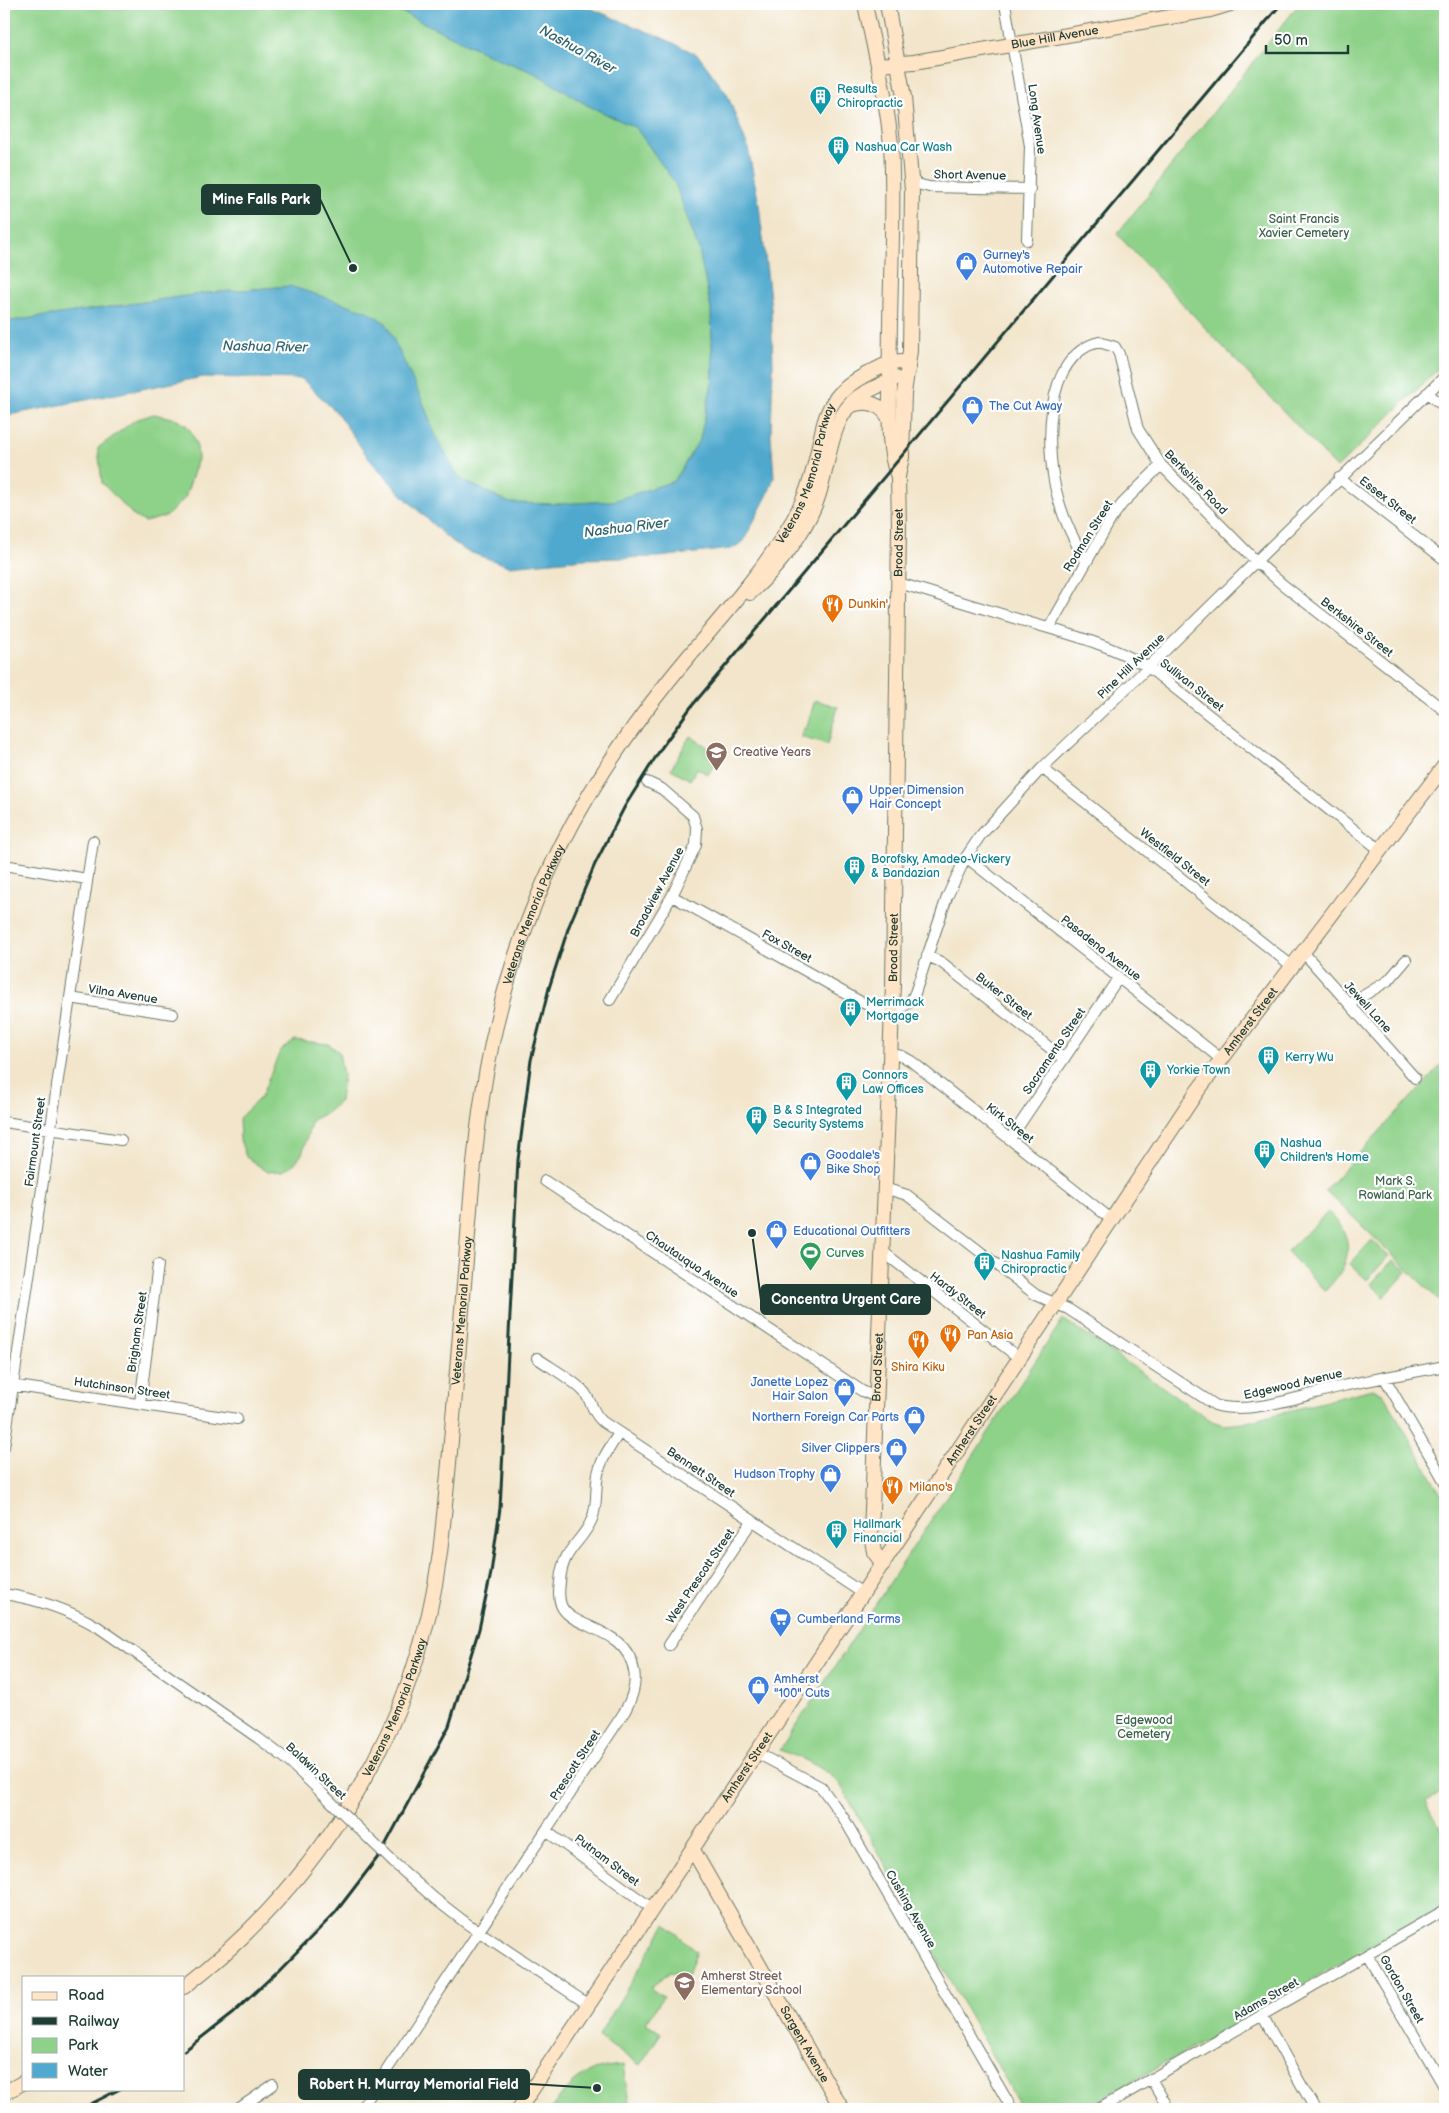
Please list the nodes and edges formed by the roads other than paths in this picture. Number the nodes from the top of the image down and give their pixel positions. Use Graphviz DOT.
graph roads {
  1 [pos="865,4"];
  2 [pos="887,4"];
  3 [pos="1005,4"];
  4 [pos="1230,4"];
  5 [pos="1013,46"];
  6 [pos="899,63"];
  7 [pos="878,65"];
  8 [pos="912,179"];
  9 [pos="1030,189"];
  10 [pos="1027,240"];
  11 [pos="889,364"];
  12 [pos="908,370"];
  13 [pos="1445,376"];
  14 [pos="889,381"];
  15 [pos="1427,393"];
  16 [pos="849,406"];
  17 [pos="1445,407"];
  18 [pos="890,421"];
  19 [pos="1161,465"];
  20 [pos="898,477"];
  21 [pos="1339,478"];
  22 [pos="1445,560"];
  23 [pos="1086,561"];
  24 [pos="1256,561"];
  25 [pos="898,583"];
  26 [pos="723,618"];
  27 [pos="1049,628"];
  28 [pos="1148,667"];
  29 [pos="1445,711"];
  30 [pos="1445,765"];
  31 [pos="1042,768"];
  32 [pos="647,782"];
  33 [pos="93,841"];
  34 [pos="1380,850"];
  35 [pos="966,857"];
  36 [pos="4,865"];
  37 [pos="87,879"];
  38 [pos="672,896"];
  39 [pos="1303,952"];
  40 [pos="927,956"];
  41 [pos="1406,960"];
  42 [pos="1292,966"];
  43 [pos="1118,977"];
  44 [pos="70,998"];
  45 [pos="610,1000"];
  46 [pos="1350,1004"];
  47 [pos="892,1009"];
  48 [pos="173,1014"];
  49 [pos="890,1054"];
  50 [pos="1064,1059"];
  51 [pos="1221,1059"];
  52 [pos="1416,1078"];
  53 [pos="4,1122"];
  54 [pos="50,1129"];
  55 [pos="1010,1139"];
  56 [pos="121,1140"];
  57 [pos="545,1181"];
  58 [pos="884,1188"];
  59 [pos="1111,1219"];
  60 [pos="882,1251"];
  61 [pos="158,1264"];
  62 [pos="1055,1303"];
  63 [pos="537,1358"];
  64 [pos="1019,1358"];
  65 [pos="1445,1366"];
  66 [pos="1384,1377"];
  67 [pos="8,1385"];
  68 [pos="876,1397"];
  69 [pos="140,1403"];
  70 [pos="237,1419"];
  71 [pos="619,1433"];
  72 [pos="4,1447"];
  73 [pos="1445,1482"];
  74 [pos="752,1521"];
  75 [pos="883,1564"];
  76 [pos="4,1594"];
  77 [pos="864,1594"];
  78 [pos="669,1645"];
  79 [pos="757,1753"];
  80 [pos="546,1830"];
  81 [pos="693,1850"];
  82 [pos="653,1909"];
  83 [pos="1445,1910"];
  84 [pos="478,1932"];
  85 [pos="1368,1955"];
  86 [pos="185,1986"];
  87 [pos="589,2006"];
  88 [pos="1262,2015"];
  89 [pos="1151,2079"];
  90 [pos="22,2083"];
  91 [pos="273,2085"];
  92 [pos="1445,2088"];
  93 [pos="4,2094"];
  94 [pos="238,2109"];
  95 [pos="361,2109"];
  96 [pos="519,2109"];
  97 [pos="842,2109"];
  98 [pos="1012,2109"];
  99 [pos="1098,2109"];
  100 [pos="1169,2109"];
  101 [pos="1315,2109"];
  1 -- 7 [label="main road, Broad Street"];
  2 -- 6 [label="main road, Broad Street"];
  3 -- 5 [label="street, Long Avenue"];
  4 -- 5 [label="main road, Blue Hill Avenue"];
  5 -- 6 [label="main road, Blue Hill Avenue"];
  5 -- 9 [label="street, Long Avenue"];
  6 -- 7 [label="main road, Blue Hill Avenue"];
  6 -- 8 [label="main road, Broad Street"];
  7 -- 11 [label="main road, Broad Street"];
  8 -- 9 [label="street, Short Avenue"];
  8 -- 12 [label="main road, Broad Street"];
  9 -- 10 [label="street, Long Avenue"];
  11 -- 12 [label="main road"];
  11 -- 14 [label="main road, Broad Street"];
  11 -- 26 [label="main road, Veterans Memorial Parkway"];
  12 -- 14 [label="main road, Veterans Memorial Parkway"];
  12 -- 20 [label="main road, Broad Street"];
  13 -- 15 [label="street, Pine Hill Avenue"];
  14 -- 16 [label="main road, Veterans Memorial Parkway"];
  14 -- 18 [label="main road, Broad Street"];
  15 -- 17 [label="street"];
  15 -- 21 [label="street, Pine Hill Avenue"];
  16 -- 18 [label="main road"];
  16 -- 26 [label="main road, Veterans Memorial Parkway"];
  18 -- 20 [label="main road, Broad Street"];
  19 -- 23 [label="street, Rodman Street"];
  19 -- 23 [label="street, Berkshire Road"];
  19 -- 24 [label="street, Berkshire Road"];
  20 -- 25 [label="main road, Broad Street"];
  21 -- 22 [label="street, Essex Street"];
  21 -- 24 [label="street, Pine Hill Avenue"];
  23 -- 27 [label="street, Rodman Street"];
  24 -- 28 [label="street, Pine Hill Avenue"];
  24 -- 29 [label="street, Berkshire Street"];
  25 -- 27 [label="street, Sullivan Street"];
  25 -- 47 [label="main road, Broad Street"];
  26 -- 86 [label="main road, Veterans Memorial Parkway"];
  27 -- 28 [label="street, Sullivan Street"];
  28 -- 31 [label="street, Pine Hill Avenue"];
  28 -- 34 [label="street, Sullivan Street"];
  30 -- 34 [label="main road, Amherst Street"];
  31 -- 35 [label="street, Pine Hill Avenue"];
  31 -- 42 [label="street, Westfield Street"];
  32 -- 38 [label="street, Broadview Avenue"];
  33 -- 37 [label="street, Fairmount Street"];
  34 -- 39 [label="main road, Amherst Street"];
  35 -- 40 [label="street, Pine Hill Avenue"];
  35 -- 43 [label="street, Pasadena Avenue"];
  36 -- 37 [label="street"];
  37 -- 44 [label="street, Fairmount Street"];
  38 -- 45 [label="street, Broadview Avenue"];
  38 -- 47 [label="street, Fox Street"];
  39 -- 42 [label="main road, Amherst Street"];
  39 -- 46 [label="street, Jewell Lane"];
  40 -- 47 [label="street, Pine Hill Avenue"];
  40 -- 50 [label="street, Buker Street"];
  41 -- 46 [label="street"];
  42 -- 51 [label="main road, Amherst Street"];
  43 -- 50 [label="street, Sacramento Street"];
  43 -- 51 [label="street, Pasadena Avenue"];
  44 -- 48 [label="street, Vilna Avenue"];
  44 -- 54 [label="street, Fairmount Street"];
  46 -- 52 [label="street, Jewell Lane"];
  47 -- 49 [label="main road, Broad Street"];
  49 -- 55 [label="street, Kirk Street"];
  49 -- 58 [label="main road, Broad Street"];
  50 -- 55 [label="street, Sacramento Street"];
  51 -- 59 [label="main road, Amherst Street"];
  53 -- 54 [label="street"];
  54 -- 56 [label="street"];
  54 -- 67 [label="street, Fairmount Street"];
  55 -- 59 [label="street, Kirk Street"];
  57 -- 68 [label="street, Chautauqua Avenue"];
  58 -- 60 [label="main road, Broad Street"];
  58 -- 62 [label="street, Edgewood Avenue"];
  59 -- 62 [label="main road, Amherst Street"];
  60 -- 64 [label="street, Hardy Street"];
  60 -- 68 [label="main road, Broad Street"];
  61 -- 69 [label="street, Brigham Street"];
  62 -- 64 [label="main road, Amherst Street"];
  62 -- 66 [label="street, Edgewood Avenue"];
  63 -- 71 [label="street, Bennett Street"];
  64 -- 75 [label="main road, Amherst Street"];
  65 -- 66 [label="street, Edgewood Avenue"];
  66 -- 73 [label="street"];
  67 -- 69 [label="street, Hutchinson Street"];
  67 -- 72 [label="street, Fairmount Street"];
  68 -- 75 [label="main road, Broad Street"];
  69 -- 70 [label="street, Hutchinson Street"];
  71 -- 74 [label="street, Bennett Street"];
  71 -- 80 [label="street, Prescott Street"];
  74 -- 77 [label="street, Bennett Street"];
  74 -- 78 [label="street, West Prescott Street"];
  75 -- 77 [label="main road, Amherst Street"];
  76 -- 84 [label="street, Baldwin Street, bridge"];
  77 -- 79 [label="main road, Amherst Street"];
  79 -- 81 [label="main road, Amherst Street"];
  79 -- 98 [label="street, Cushing Avenue"];
  80 -- 82 [label="street, Putnam Street"];
  80 -- 84 [label="street, Prescott Street"];
  81 -- 82 [label="main road, Amherst Street"];
  81 -- 97 [label="main road, Sargent Avenue"];
  82 -- 87 [label="main road, Amherst Street"];
  83 -- 85 [label="street, Adams Street"];
  84 -- 87 [label="street, Baldwin Street"];
  84 -- 95 [label="street, Prescott Street"];
  85 -- 88 [label="street, Adams Street"];
  85 -- 92 [label="street, Gordon Street"];
  87 -- 96 [label="main road, Amherst Street"];
  88 -- 89 [label="street, Adams Street"];
  88 -- 101 [label="street"];
  89 -- 99 [label="street, Adams Street"];
  89 -- 100 [label="street"];
  90 -- 93 [label="main road"];
  91 -- 94 [label="street"];
}
